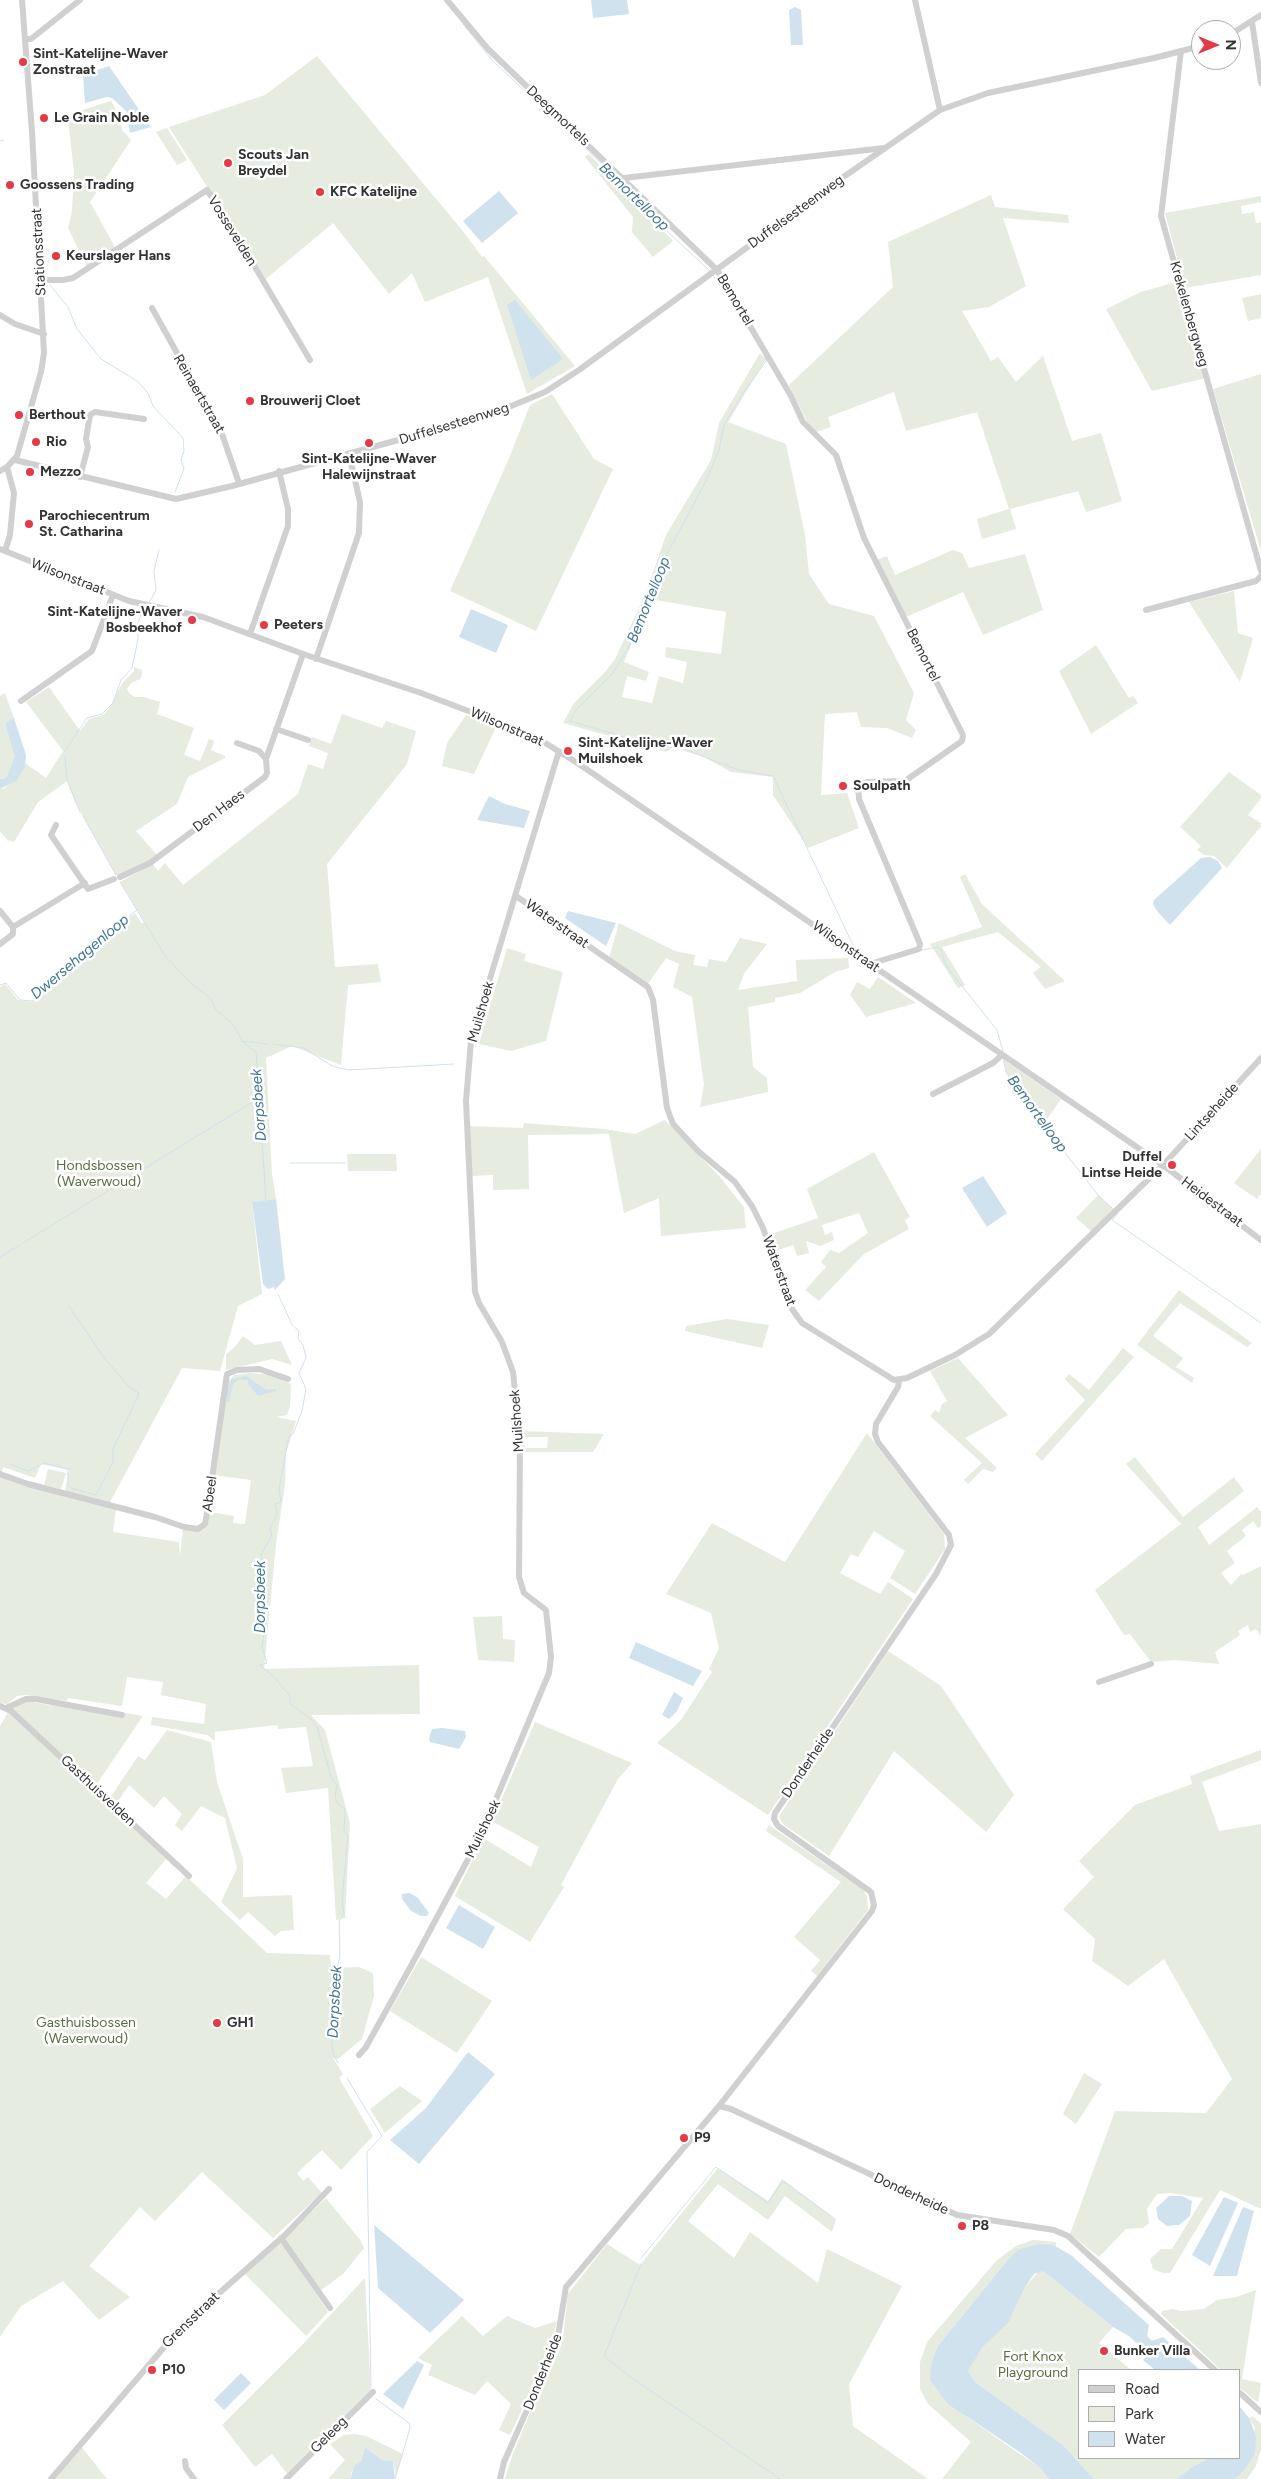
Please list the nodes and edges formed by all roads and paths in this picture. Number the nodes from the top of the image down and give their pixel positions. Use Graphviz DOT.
graph roads {
  1 [pos="22,0"];
  2 [pos="80,0"];
  3 [pos="447,0"];
  4 [pos="915,0"];
  5 [pos="1261,15"];
  6 [pos="1252,22"];
  7 [pos="1241,28"];
  8 [pos="25,39"];
  9 [pos="1191,49"];
  10 [pos="1181,52"];
  11 [pos="1261,83"];
  12 [pos="940,110"];
  13 [pos="884,148"];
  14 [pos="624,178"];
  15 [pos="717,270"];
  16 [pos="41,280"];
  17 [pos="152,308"];
  18 [pos="0,315"];
  19 [pos="44,334"];
  20 [pos="310,360"];
  21 [pos="144,419"];
  22 [pos="349,454"];
  23 [pos="15,460"];
  24 [pos="7,467"];
  25 [pos="0,470"];
  26 [pos="279,471"];
  27 [pos="80,477"];
  28 [pos="239,483"];
  29 [pos="2,550"];
  30 [pos="1261,571"];
  31 [pos="1261,576"];
  32 [pos="113,594"];
  33 [pos="1146,610"];
  34 [pos="250,634"];
  35 [pos="303,654"];
  36 [pos="316,659"];
  37 [pos="21,701"];
  38 [pos="276,729"];
  39 [pos="308,740"];
  40 [pos="237,743"];
  41 [pos="559,751"];
  42 [pos="266,759"];
  43 [pos="56,825"];
  44 [pos="85,883"];
  45 [pos="516,896"];
  46 [pos="0,910"];
  47 [pos="13,927"];
  48 [pos="0,944"];
  49 [pos="870,964"];
  50 [pos="1002,1055"];
  51 [pos="1261,1058"];
  52 [pos="933,1094"];
  53 [pos="1163,1165"];
  54 [pos="1261,1240"];
  55 [pos="288,1379"];
  56 [pos="899,1380"];
  57 [pos="0,1474"];
  58 [pos="1151,1664"];
  59 [pos="1099,1682"];
  60 [pos="3,1707"];
  61 [pos="122,1715"];
  62 [pos="188,1876"];
  63 [pos="359,2055"];
  64 [pos="718,2106"];
  65 [pos="329,2189"];
  66 [pos="281,2238"];
  67 [pos="330,2308"];
  68 [pos="1214,2369"];
  69 [pos="373,2392"];
  70 [pos="1241,2394"];
  71 [pos="1261,2412"];
  72 [pos="185,2460"];
  73 [pos="51,2479"];
  74 [pos="194,2479"];
  75 [pos="286,2479"];
  76 [pos="500,2479"];
  1 -- 8 [label="street, Stationsstraat"];
  2 -- 8 [label="street"];
  3 -- 14 [label="street, Deegmortels"];
  4 -- 12 [label="street"];
  5 -- 6 [label="street"];
  6 -- 7 [label="street"];
  6 -- 11 [label="street"];
  8 -- 16 [label="street, Stationsstraat"];
  9 -- 10 [label="street, Duffelsesteenweg"];
  10 -- 12 [label="street, Duffelsesteenweg"];
  10 -- 30 [label="street, Krekelenbergweg"];
  12 -- 13 [label="street, Duffelsesteenweg"];
  13 -- 14 [label="street, Duffelsesteenweg"];
  13 -- 15 [label="street, Duffelsesteenweg"];
  14 -- 15 [label="street, Deegmortels"];
  15 -- 22 [label="street, Duffelsesteenweg"];
  15 -- 49 [label="street, Bemortel"];
  16 -- 19 [label="street, Stationsstraat"];
  16 -- 20 [label="street, Vossevelden"];
  17 -- 28 [label="street, Reinaertstraat"];
  18 -- 19 [label="street"];
  19 -- 23 [label="street, Stationsstraat"];
  21 -- 27 [label="street"];
  22 -- 26 [label="street, Duffelsesteenweg"];
  22 -- 36 [label="street"];
  23 -- 24 [label="street"];
  23 -- 27 [label="street, Duffelsesteenweg"];
  24 -- 25 [label="street"];
  24 -- 29 [label="street"];
  26 -- 28 [label="street, Duffelsesteenweg"];
  26 -- 34 [label="street"];
  27 -- 28 [label="street, Duffelsesteenweg"];
  29 -- 32 [label="street, Wilsonstraat"];
  31 -- 33 [label="street"];
  32 -- 34 [label="street, Wilsonstraat"];
  32 -- 37 [label="street"];
  34 -- 35 [label="street, Wilsonstraat"];
  35 -- 36 [label="street, Wilsonstraat"];
  35 -- 38 [label="street, Den Haes"];
  36 -- 41 [label="street, Wilsonstraat"];
  38 -- 39 [label="street"];
  38 -- 42 [label="street, Den Haes"];
  40 -- 42 [label="street"];
  41 -- 45 [label="street, Muilshoek"];
  41 -- 49 [label="street, Wilsonstraat"];
  42 -- 44 [label="street, Den Haes"];
  43 -- 44 [label="street"];
  44 -- 47 [label="street"];
  45 -- 56 [label="street, Waterstraat"];
  45 -- 63 [label="street, Muilshoek"];
  46 -- 47 [label="street"];
  47 -- 48 [label="street"];
  49 -- 50 [label="street, Wilsonstraat"];
  50 -- 52 [label="street"];
  50 -- 53 [label="street, Wilsonstraat"];
  51 -- 53 [label="street, Lintseheide"];
  53 -- 54 [label="street, Heidestraat"];
  53 -- 56 [label="street"];
  55 -- 57 [label="street, Abeel"];
  56 -- 64 [label="street, Donderheide"];
  58 -- 59 [label="street"];
  60 -- 61 [label="street, Gasthuisvelden"];
  60 -- 62 [label="street, Gasthuisvelden"];
  64 -- 68 [label="street, Donderheide"];
  64 -- 76 [label="street, Donderheide"];
  65 -- 66 [label="street, Grensstraat"];
  66 -- 67 [label="street"];
  66 -- 73 [label="street, Grensstraat"];
  69 -- 75 [label="street, Geleeg"];
  70 -- 71 [label="street"];
  72 -- 74 [label="street"];
}
